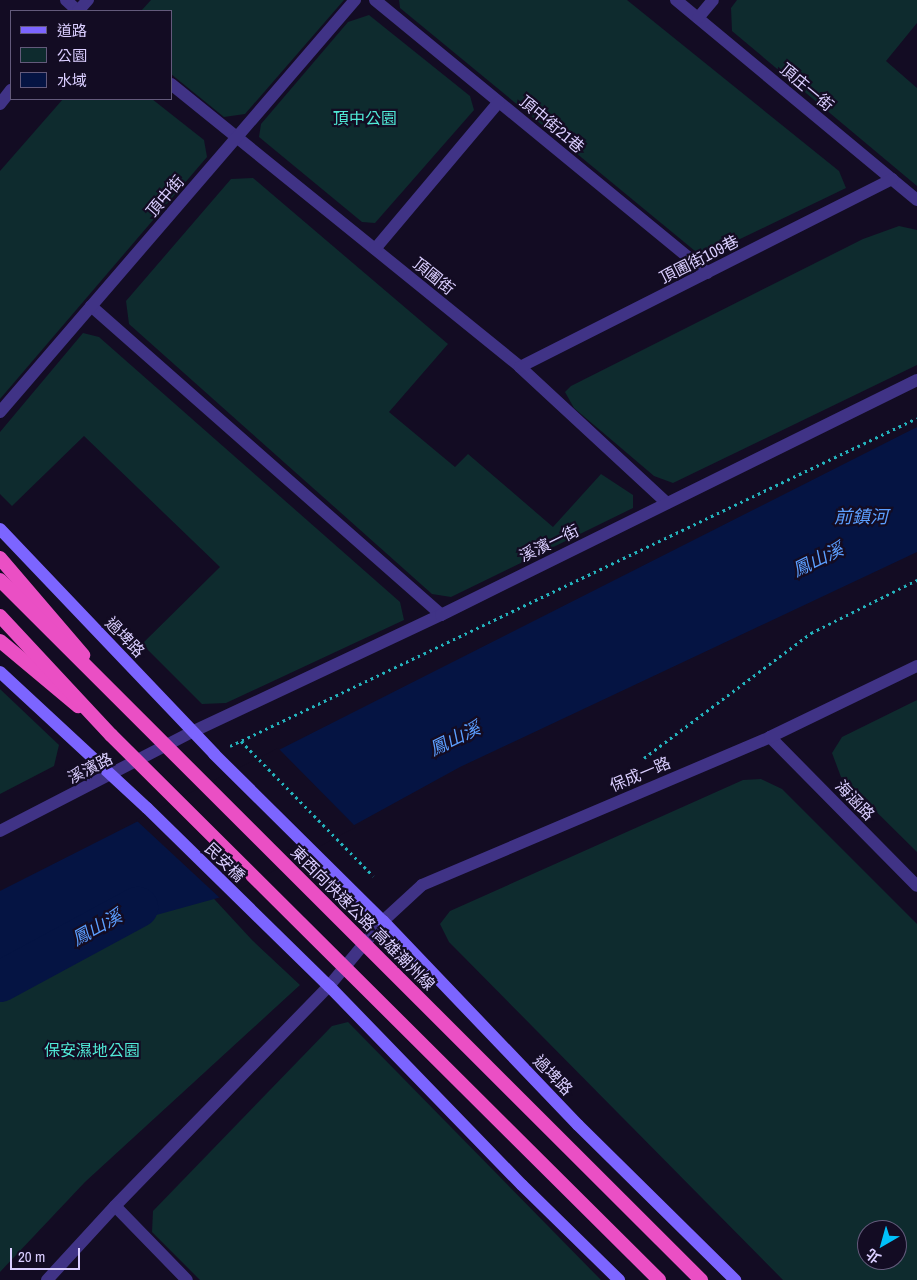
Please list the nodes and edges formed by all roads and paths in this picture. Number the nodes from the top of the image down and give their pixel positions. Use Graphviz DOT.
graph roads {
  1 [pos="66,0"];
  2 [pos="88,0"];
  3 [pos="355,0"];
  4 [pos="376,0"];
  5 [pos="676,0"];
  6 [pos="713,0"];
  7 [pos="77,10"];
  8 [pos="79,10"];
  9 [pos="698,18"];
  10 [pos="172,85"];
  11 [pos="10,91"];
  12 [pos="499,102"];
  13 [pos="0,104"];
  14 [pos="238,136"];
  15 [pos="892,179"];
  16 [pos="917,200"];
  17 [pos="375,248"];
  18 [pos="707,273"];
  19 [pos="92,306"];
  20 [pos="520,367"];
  21 [pos="917,380"];
  22 [pos="0,412"];
  23 [pos="917,418"];
  24 [pos="667,502"];
  25 [pos="0,529"];
  26 [pos="0,558"];
  27 [pos="0,580"];
  28 [pos="917,580"];
  29 [pos="441,615"];
  30 [pos="0,616"];
  31 [pos="0,641"];
  32 [pos="917,666"];
  33 [pos="0,672"];
  34 [pos="135,716"];
  35 [pos="194,731"];
  36 [pos="111,735"];
  37 [pos="770,737"];
  38 [pos="241,741"];
  39 [pos="214,754"];
  40 [pos="644,758"];
  41 [pos="111,776"];
  42 [pos="0,831"];
  43 [pos="373,876"];
  44 [pos="917,886"];
  45 [pos="382,921"];
  46 [pos="329,986"];
  47 [pos="115,1206"];
  48 [pos="47,1280"];
  49 [pos="187,1280"];
  50 [pos="619,1280"];
  51 [pos="659,1280"];
  52 [pos="701,1280"];
  53 [pos="735,1280"];
  1 -- 7 [label="street"];
  2 -- 8 [label="street"];
  3 -- 14 [label="street, 頂中街"];
  4 -- 12 [label="street, 頂中街21巷"];
  5 -- 9 [label="street, 頂庄一街"];
  6 -- 9 [label="street"];
  9 -- 15 [label="street, 頂庄一街"];
  10 -- 14 [label="street, 頂圃街"];
  11 -- 13 [label="street"];
  12 -- 17 [label="street"];
  12 -- 18 [label="street, 頂中街21巷"];
  14 -- 17 [label="street, 頂圃街"];
  14 -- 19 [label="street, 頂中街"];
  15 -- 16 [label="street, 頂庄一街"];
  15 -- 18 [label="street, 頂圃街109巷"];
  17 -- 20 [label="street, 頂圃街"];
  18 -- 20 [label="street, 頂圃街109巷"];
  19 -- 22 [label="street, 頂中街"];
  19 -- 29 [label="street"];
  20 -- 24 [label="street, 頂圃街"];
  21 -- 24 [label="street, 溪濱一街"];
  23 -- 38 [label="path"];
  24 -- 29 [label="street, 溪濱一街"];
  25 -- 35 [label="main road, 過埤路"];
  26 -- 34 [label="highway, bridge"];
  27 -- 34 [label="highway, 東西向快速公路 高雄潮州線, bridge"];
  28 -- 40 [label="path"];
  29 -- 35 [label="street, 溪濱一街"];
  30 -- 36 [label="highway, bridge"];
  31 -- 36 [label="highway, bridge"];
  32 -- 37 [label="street, 保成一路"];
  33 -- 41 [label="main road"];
  34 -- 52 [label="highway, 東西向快速公路 高雄潮州線, bridge"];
  35 -- 39 [label="main road, 過埤路"];
  35 -- 41 [label="street, 溪濱路"];
  36 -- 51 [label="highway, bridge"];
  37 -- 44 [label="street, 海涵路"];
  37 -- 45 [label="street, 保成一路"];
  38 -- 39 [label="path"];
  38 -- 43 [label="path"];
  39 -- 45 [label="main road, 過埤路"];
  41 -- 42 [label="street, 溪濱路"];
  41 -- 46 [label="main road, 民安橋"];
  45 -- 46 [label="street, 保成一路"];
  45 -- 53 [label="main road, 過埤路"];
  46 -- 47 [label="street, 保成一路"];
  46 -- 50 [label="main road"];
  47 -- 48 [label="street, 保成一路"];
  47 -- 49 [label="street"];
}
